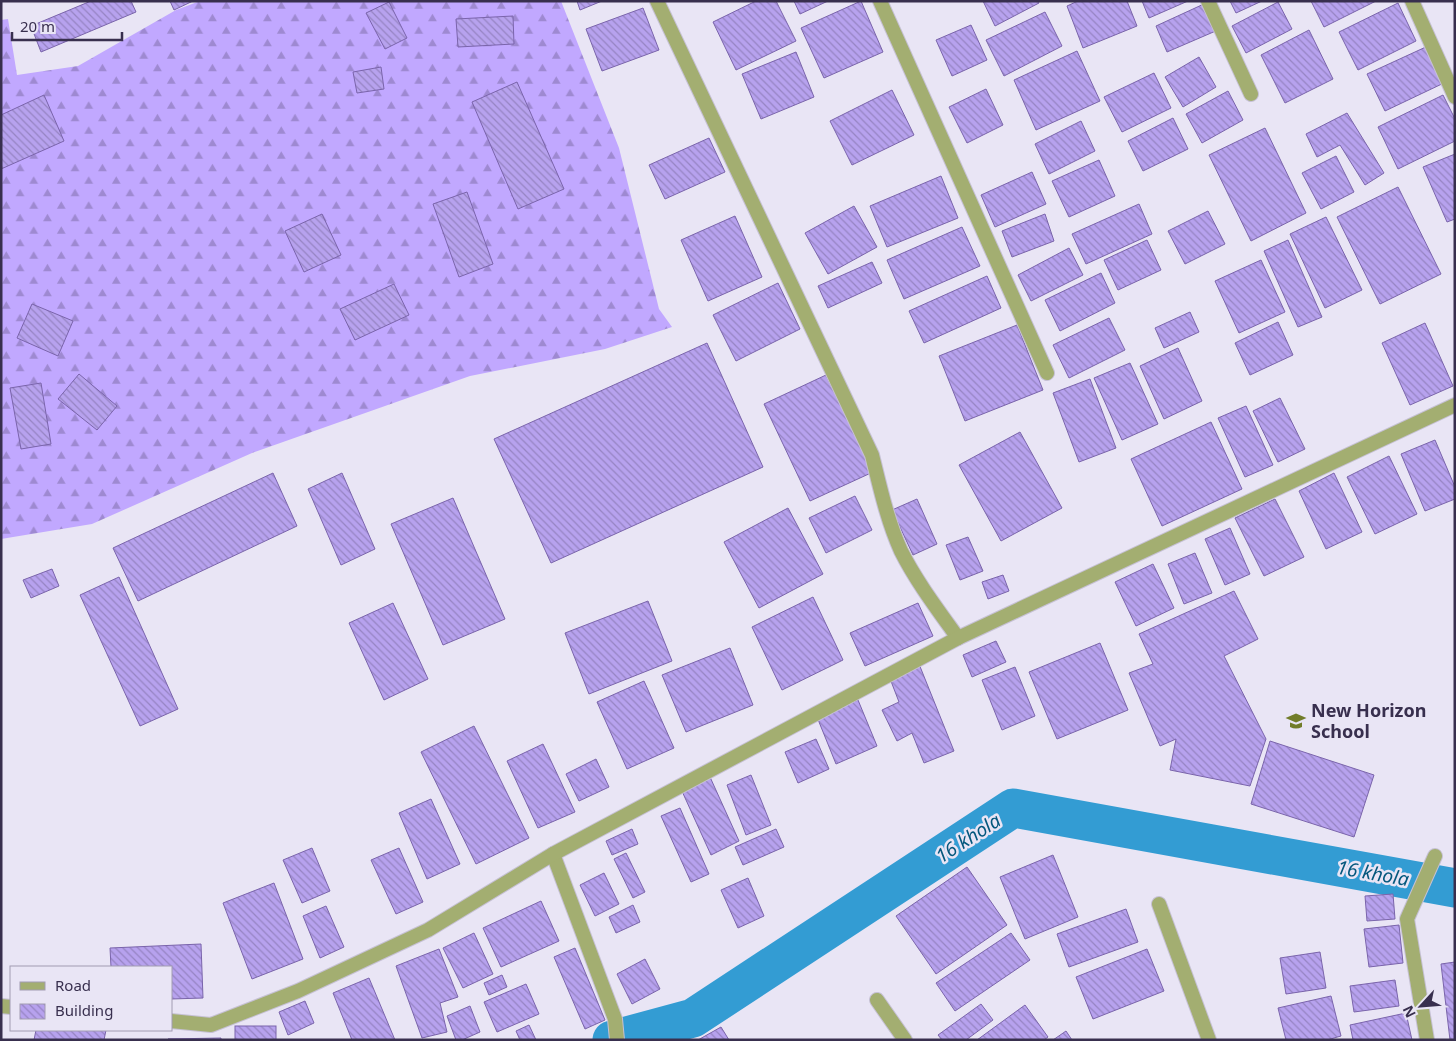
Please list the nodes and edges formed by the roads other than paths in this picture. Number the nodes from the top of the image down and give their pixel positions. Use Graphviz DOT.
graph roads {
  1 [pos="657,1"];
  2 [pos="880,1"];
  3 [pos="1208,1"];
  4 [pos="1412,1"];
  5 [pos="1251,94"];
  6 [pos="1455,97"];
  7 [pos="1046,373"];
  8 [pos="1455,405"];
  9 [pos="958,638"];
  10 [pos="553,854"];
  11 [pos="1435,856"];
  12 [pos="1159,904"];
  13 [pos="877,1000"];
  14 [pos="172,1022"];
  15 [pos="617,1040"];
  16 [pos="905,1040"];
  17 [pos="1209,1040"];
  18 [pos="1428,1040"];
  1 -- 9 [label="street"];
  2 -- 7 [label="street"];
  3 -- 5 [label="street"];
  4 -- 6 [label="street"];
  8 -- 9 [label="street"];
  9 -- 10 [label="street"];
  10 -- 14 [label="street"];
  10 -- 15 [label="street"];
  11 -- 18 [label="street"];
  12 -- 17 [label="street"];
  13 -- 16 [label="street"];
}
